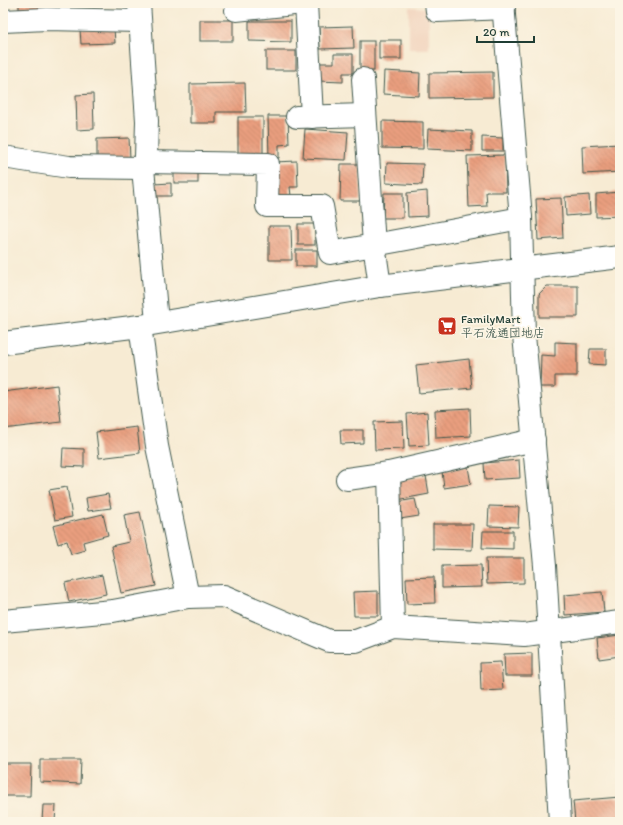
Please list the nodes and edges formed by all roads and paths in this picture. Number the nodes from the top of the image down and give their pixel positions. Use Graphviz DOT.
graph roads {
  1 [pos="303,3"];
  2 [pos="306,3"];
  3 [pos="436,3"];
  4 [pos="504,6"];
  5 [pos="236,10"];
  6 [pos="139,12"];
  7 [pos="3,21"];
  8 [pos="363,80"];
  9 [pos="365,115"];
  10 [pos="3,157"];
  11 [pos="144,165"];
  12 [pos="521,218"];
  13 [pos="374,245"];
  14 [pos="620,258"];
  15 [pos="522,269"];
  16 [pos="380,286"];
  17 [pos="149,324"];
  18 [pos="3,343"];
  19 [pos="534,440"];
  20 [pos="389,473"];
  21 [pos="347,479"];
  22 [pos="188,597"];
  23 [pos="3,621"];
  24 [pos="620,622"];
  25 [pos="393,627"];
  26 [pos="550,632"];
  27 [pos="560,822"];
  1 -- 5 [label="street"];
  2 -- 9 [label="street"];
  3 -- 4 [label="street"];
  4 -- 12 [label="street"];
  6 -- 7 [label="street"];
  6 -- 11 [label="street"];
  8 -- 9 [label="street"];
  9 -- 13 [label="street"];
  10 -- 11 [label="street"];
  11 -- 13 [label="street"];
  11 -- 17 [label="street"];
  12 -- 13 [label="street"];
  12 -- 15 [label="street"];
  13 -- 16 [label="street"];
  14 -- 15 [label="street"];
  15 -- 16 [label="street"];
  15 -- 19 [label="street"];
  16 -- 17 [label="street"];
  17 -- 18 [label="street"];
  17 -- 22 [label="street"];
  19 -- 20 [label="street"];
  19 -- 26 [label="street"];
  20 -- 21 [label="street"];
  20 -- 25 [label="street"];
  22 -- 23 [label="street"];
  22 -- 25 [label="street"];
  24 -- 26 [label="street"];
  25 -- 26 [label="street"];
  26 -- 27 [label="street"];
}
